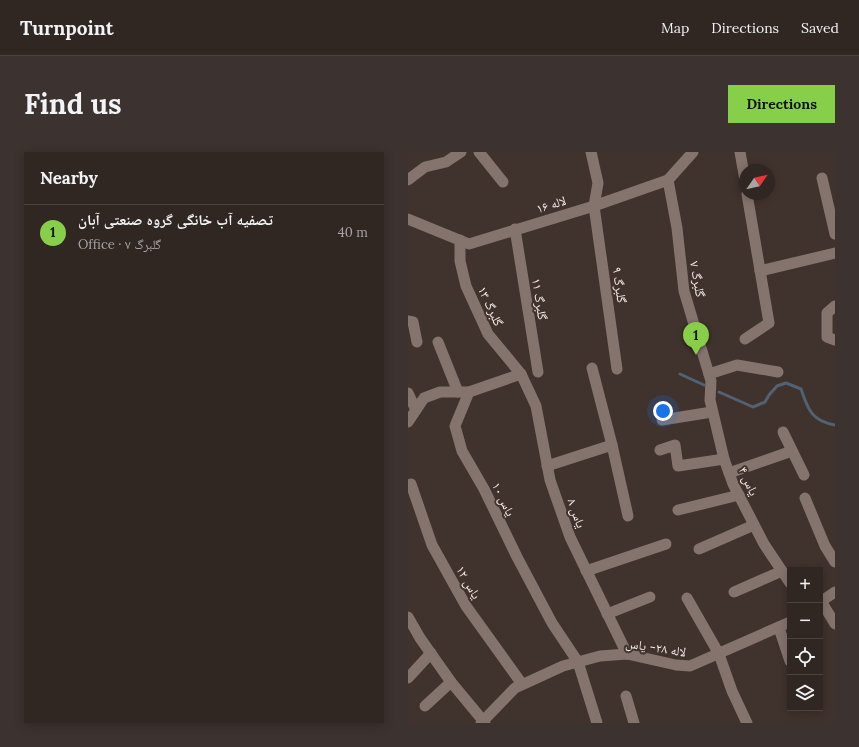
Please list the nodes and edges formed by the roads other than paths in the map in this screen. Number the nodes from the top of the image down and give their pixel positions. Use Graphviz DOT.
graph roads {
  1 [pos="461,152"];
  2 [pos="479,152"];
  3 [pos="591,152"];
  4 [pos="693,152"];
  5 [pos="740,152"];
  6 [pos="742,164"];
  7 [pos="822,178"];
  8 [pos="408,180"];
  9 [pos="668,180"];
  10 [pos="503,182"];
  11 [pos="748,200"];
  12 [pos="594,206"];
  13 [pos="408,219"];
  14 [pos="515,229"];
  15 [pos="835,234"];
  16 [pos="460,240"];
  17 [pos="835,253"];
  18 [pos="760,271"];
  19 [pos="835,306"];
  20 [pos="408,321"];
  21 [pos="745,339"];
  22 [pos="835,340"];
  23 [pos="417,342"];
  24 [pos="438,342"];
  25 [pos="592,368"];
  26 [pos="617,369"];
  27 [pos="538,372"];
  28 [pos="778,372"];
  29 [pos="521,374"];
  30 [pos="710,377"];
  31 [pos="464,392"];
  32 [pos="408,393"];
  33 [pos="416,410"];
  34 [pos="712,412"];
  35 [pos="662,420"];
  36 [pos="408,422"];
  37 [pos="782,432"];
  38 [pos="612,445"];
  39 [pos="660,450"];
  40 [pos="792,451"];
  41 [pos="724,459"];
  42 [pos="547,466"];
  43 [pos="729,473"];
  44 [pos="804,474"];
  45 [pos="411,484"];
  46 [pos="739,495"];
  47 [pos="805,498"];
  48 [pos="678,510"];
  49 [pos="628,516"];
  50 [pos="754,525"];
  51 [pos="666,544"];
  52 [pos="699,549"];
  53 [pos="835,562"];
  54 [pos="586,571"];
  55 [pos="782,571"];
  56 [pos="787,578"];
  57 [pos="734,592"];
  58 [pos="835,592"];
  59 [pos="650,597"];
  60 [pos="687,598"];
  61 [pos="823,600"];
  62 [pos="821,603"];
  63 [pos="607,614"];
  64 [pos="408,619"];
  65 [pos="787,624"];
  66 [pos="835,624"];
  67 [pos="779,628"];
  68 [pos="787,652"];
  69 [pos="431,653"];
  70 [pos="627,654"];
  71 [pos="719,654"];
  72 [pos="578,662"];
  73 [pos="408,678"];
  74 [pos="451,682"];
  75 [pos="522,684"];
  76 [pos="626,696"];
  77 [pos="425,706"];
  78 [pos="483,722"];
  79 [pos="632,722"];
  80 [pos="597,723"];
  81 [pos="748,723"];
  1 -- 8 [label="street"];
  2 -- 10 [label="street"];
  3 -- 12 [label="street, گلبرگ ۹"];
  4 -- 9 [label="street, لاله ۱۶"];
  5 -- 6 [label="street"];
  7 -- 15 [label="street"];
  9 -- 12 [label="street, لاله ۱۶"];
  9 -- 30 [label="street, گلبرگ ۷"];
  11 -- 18 [label="street"];
  12 -- 14 [label="street, لاله ۱۶"];
  12 -- 26 [label="street, گلبرگ ۹"];
  13 -- 16 [label="street, لاله ۱۶"];
  14 -- 16 [label="street, لاله ۱۶"];
  14 -- 27 [label="street, گلبرگ ۱۱"];
  16 -- 29 [label="street, گلبرگ ۱۳"];
  17 -- 18 [label="street"];
  18 -- 21 [label="street"];
  19 -- 22 [label="street"];
  20 -- 23 [label="street"];
  24 -- 31 [label="street"];
  25 -- 38 [label="street"];
  28 -- 30 [label="street"];
  29 -- 31 [label="street"];
  29 -- 42 [label="street, یاس ۸"];
  30 -- 34 [label="street, یاس ۴"];
  31 -- 33 [label="street"];
  31 -- 72 [label="street, یاس ۱۰"];
  32 -- 33 [label="street"];
  33 -- 36 [label="street"];
  34 -- 35 [label="street"];
  34 -- 41 [label="street, یاس ۴"];
  37 -- 40 [label="street"];
  38 -- 42 [label="street"];
  38 -- 49 [label="street"];
  39 -- 41 [label="street"];
  40 -- 43 [label="street"];
  40 -- 44 [label="street"];
  41 -- 43 [label="street, یاس ۴"];
  42 -- 54 [label="street, یاس ۸"];
  43 -- 46 [label="street, یاس ۴"];
  45 -- 75 [label="street, یاس ۱۲"];
  46 -- 48 [label="street"];
  46 -- 50 [label="street, یاس ۴"];
  47 -- 53 [label="street"];
  50 -- 52 [label="street"];
  50 -- 55 [label="street, یاس ۴"];
  51 -- 54 [label="street"];
  54 -- 63 [label="street, یاس ۸"];
  55 -- 56 [label="street, یاس ۴"];
  55 -- 57 [label="street"];
  58 -- 61 [label="street"];
  59 -- 63 [label="street"];
  60 -- 71 [label="street"];
  62 -- 66 [label="street"];
  63 -- 70 [label="street, یاس ۸"];
  64 -- 69 [label="street"];
  65 -- 67 [label="street, لاله ۲۸- یاس"];
  67 -- 68 [label="street"];
  67 -- 71 [label="street, لاله ۲۸- یاس"];
  69 -- 73 [label="street"];
  69 -- 74 [label="street"];
  70 -- 71 [label="street, لاله ۲۸- یاس"];
  70 -- 72 [label="street, لاله ۲۸- یاس"];
  71 -- 81 [label="street"];
  72 -- 75 [label="street, لاله ۲۸- یاس"];
  72 -- 80 [label="street, یاس ۱۰"];
  74 -- 77 [label="street"];
  74 -- 78 [label="street"];
  75 -- 78 [label="street, لاله ۲۸- یاس"];
  76 -- 79 [label="street"];
}
